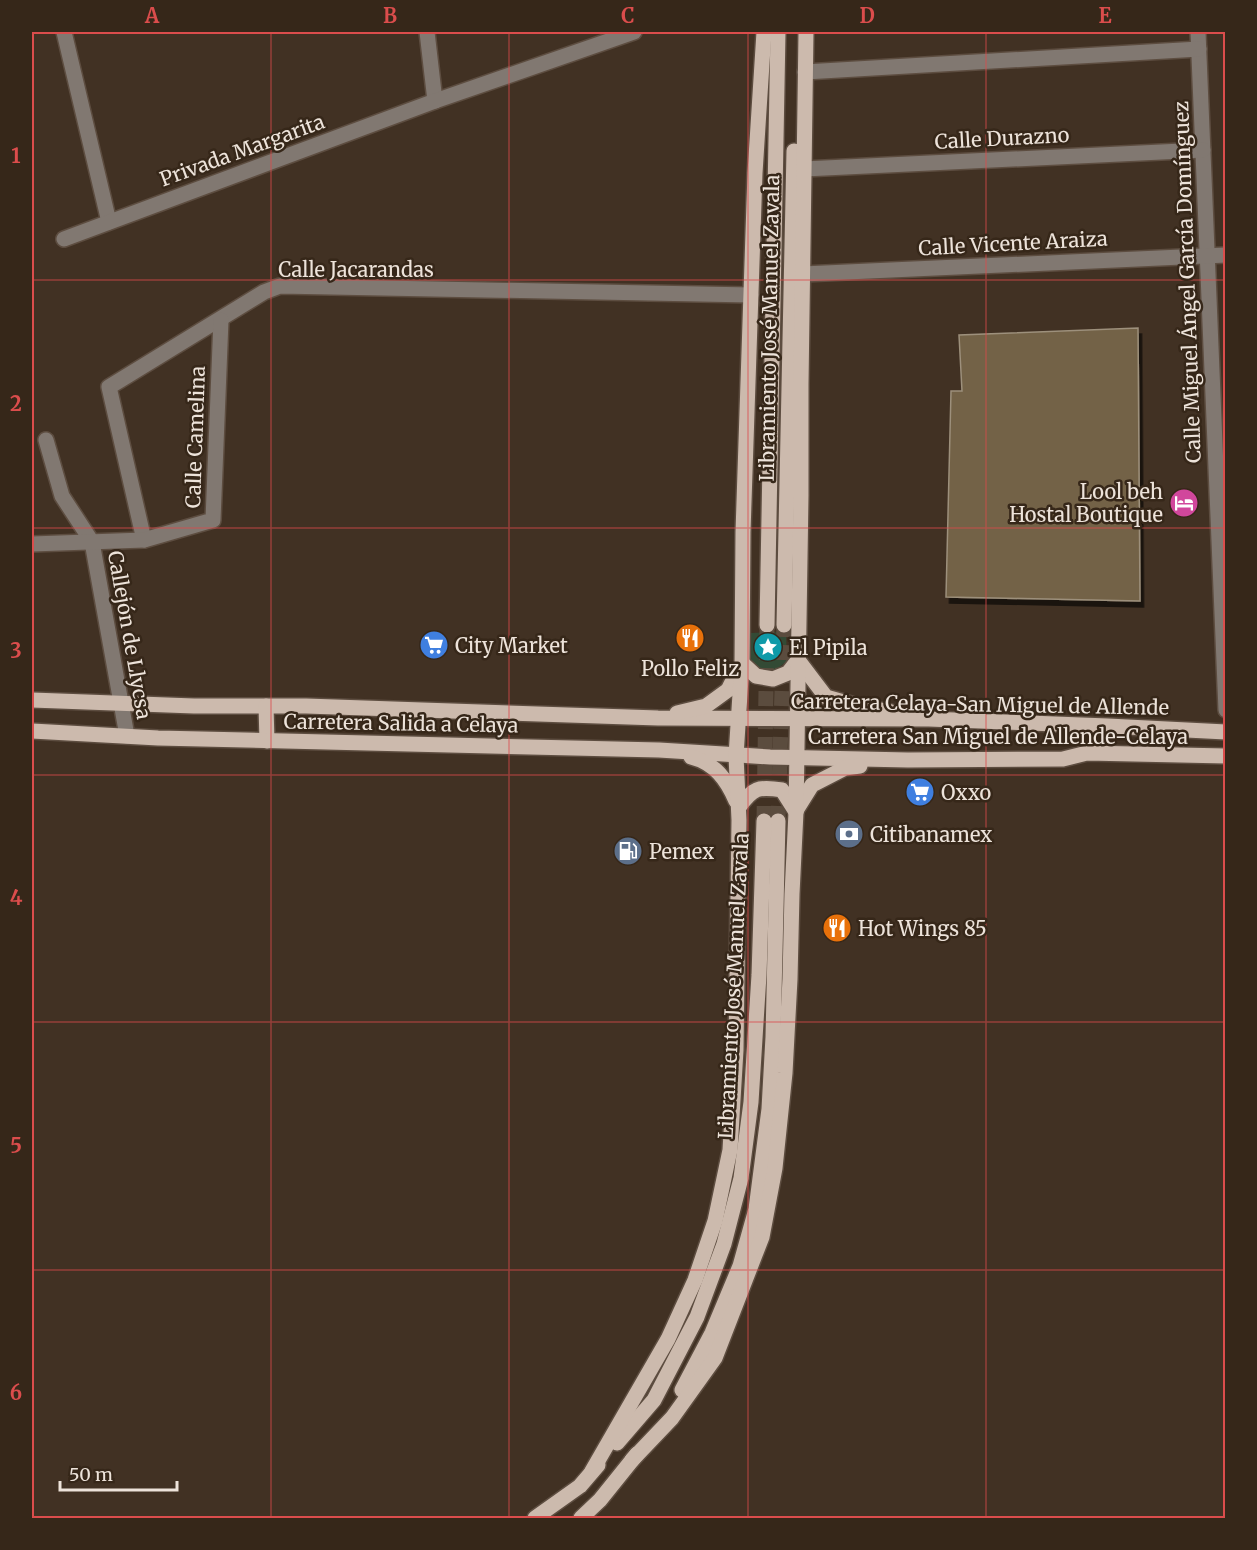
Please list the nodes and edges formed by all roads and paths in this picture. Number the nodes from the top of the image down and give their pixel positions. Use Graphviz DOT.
graph roads {
  1 [pos="64,32"];
  2 [pos="427,32"];
  3 [pos="634,32"];
  4 [pos="764,32"];
  5 [pos="778,32"];
  6 [pos="796,32"];
  7 [pos="806,32"];
  8 [pos="1198,32"];
  9 [pos="1199,49"];
  10 [pos="806,72"];
  11 [pos="435,101"];
  12 [pos="1203,150"];
  13 [pos="804,169"];
  14 [pos="109,222"];
  15 [pos="64,239"];
  16 [pos="1207,255"];
  17 [pos="1226,255"];
  18 [pos="803,274"];
  19 [pos="751,295"];
  20 [pos="221,320"];
  21 [pos="46,440"];
  22 [pos="144,540"];
  23 [pos="92,542"];
  24 [pos="32,544"];
  25 [pos="1222,550"];
  26 [pos="767,625"];
  27 [pos="784,625"];
  28 [pos="798,660"];
  29 [pos="742,663"];
  30 [pos="1225,678"];
  31 [pos="32,700"];
  32 [pos="122,704"];
  33 [pos="266,706"];
  34 [pos="1226,710"];
  35 [pos="658,718"];
  36 [pos="738,718"];
  37 [pos="770,719"];
  38 [pos="929,719"];
  39 [pos="797,720"];
  40 [pos="32,731"];
  41 [pos="1226,732"];
  42 [pos="127,736"];
  43 [pos="267,741"];
  44 [pos="659,750"];
  45 [pos="736,756"];
  46 [pos="1226,756"];
  47 [pos="770,758"];
  48 [pos="796,758"];
  49 [pos="908,760"];
  50 [pos="739,807"];
  51 [pos="796,812"];
  52 [pos="632,1460"];
  53 [pos="592,1471"];
  54 [pos="535,1518"];
  55 [pos="581,1518"];
  1 -- 14 [label="street"];
  2 -- 11 [label="street"];
  3 -- 11 [label="street, Privada Margarita"];
  4 -- 19 [label="main road"];
  5 -- 26 [label="main road, Libramiento José Manuel Zavala"];
  6 -- 27 [label="main road, Libramiento José Manuel Zavala"];
  7 -- 10 [label="main road"];
  8 -- 9 [label="street, Calle Miguel Ángel García Domínguez"];
  9 -- 10 [label="street"];
  9 -- 12 [label="street, Calle Miguel Ángel García Domínguez"];
  10 -- 13 [label="main road"];
  11 -- 14 [label="street, Privada Margarita"];
  12 -- 13 [label="street, Calle Durazno"];
  12 -- 16 [label="street, Calle Miguel Ángel García Domínguez"];
  13 -- 18 [label="main road"];
  14 -- 15 [label="street, Privada Margarita"];
  16 -- 17 [label="street, Calle Vicente Araiza"];
  16 -- 18 [label="street, Calle Vicente Araiza"];
  16 -- 25 [label="street, Calle Miguel Ángel García Domínguez"];
  18 -- 28 [label="main road"];
  19 -- 20 [label="street, Calle Jacarandas"];
  19 -- 29 [label="main road"];
  20 -- 22 [label="street, Calle Camelina"];
  20 -- 22 [label="street, Calle Jacarandas"];
  21 -- 23 [label="street"];
  22 -- 23 [label="street"];
  23 -- 24 [label="street"];
  23 -- 32 [label="street, Callejón de Llycsa"];
  25 -- 30 [label="street, Calle Miguel Ángel García Domínguez"];
  28 -- 29 [label="main road"];
  28 -- 38 [label="main road"];
  28 -- 39 [label="main road"];
  29 -- 35 [label="main road"];
  29 -- 36 [label="main road"];
  30 -- 34 [label="street, Calle Miguel Ángel García Domínguez"];
  31 -- 32 [label="main road, Carretera Salida a Celaya"];
  32 -- 33 [label="main road, Carretera Salida a Celaya"];
  32 -- 42 [label="street, Callejón de Llycsa"];
  33 -- 35 [label="main road, Carretera Salida a Celaya"];
  33 -- 43 [label="main road"];
  35 -- 36 [label="main road, Carretera Salida a Celaya"];
  36 -- 37 [label="main road, Carretera Salida a Celaya"];
  36 -- 45 [label="main road"];
  37 -- 39 [label="main road, Carretera Celaya-San Miguel de Allende"];
  38 -- 39 [label="main road, Carretera Celaya-San Miguel de Allende"];
  38 -- 41 [label="main road, Carretera Celaya-San Miguel de Allende"];
  39 -- 48 [label="main road"];
  40 -- 42 [label="main road, Carretera Salida a Celaya"];
  42 -- 43 [label="main road, Carretera Salida a Celaya"];
  43 -- 44 [label="main road, Carretera Salida a Celaya"];
  44 -- 45 [label="main road, Carretera Salida a Celaya"];
  44 -- 50 [label="main road"];
  45 -- 47 [label="main road, Carretera Salida a Celaya"];
  45 -- 50 [label="main road"];
  46 -- 49 [label="main road, Carretera San Miguel de Allende-Celaya"];
  47 -- 48 [label="main road, Carretera San Miguel de Allende-Celaya"];
  48 -- 49 [label="main road, Carretera San Miguel de Allende-Celaya"];
  48 -- 51 [label="main road"];
  49 -- 51 [label="main road"];
  50 -- 51 [label="main road"];
  50 -- 53 [label="main road"];
  51 -- 52 [label="main road"];
  52 -- 53 [label="main road, Libramiento José Manuel Zavala"];
  52 -- 55 [label="main road, Libramiento José Manuel Zavala"];
  53 -- 54 [label="main road, Libramiento José Manuel Zavala"];
}
